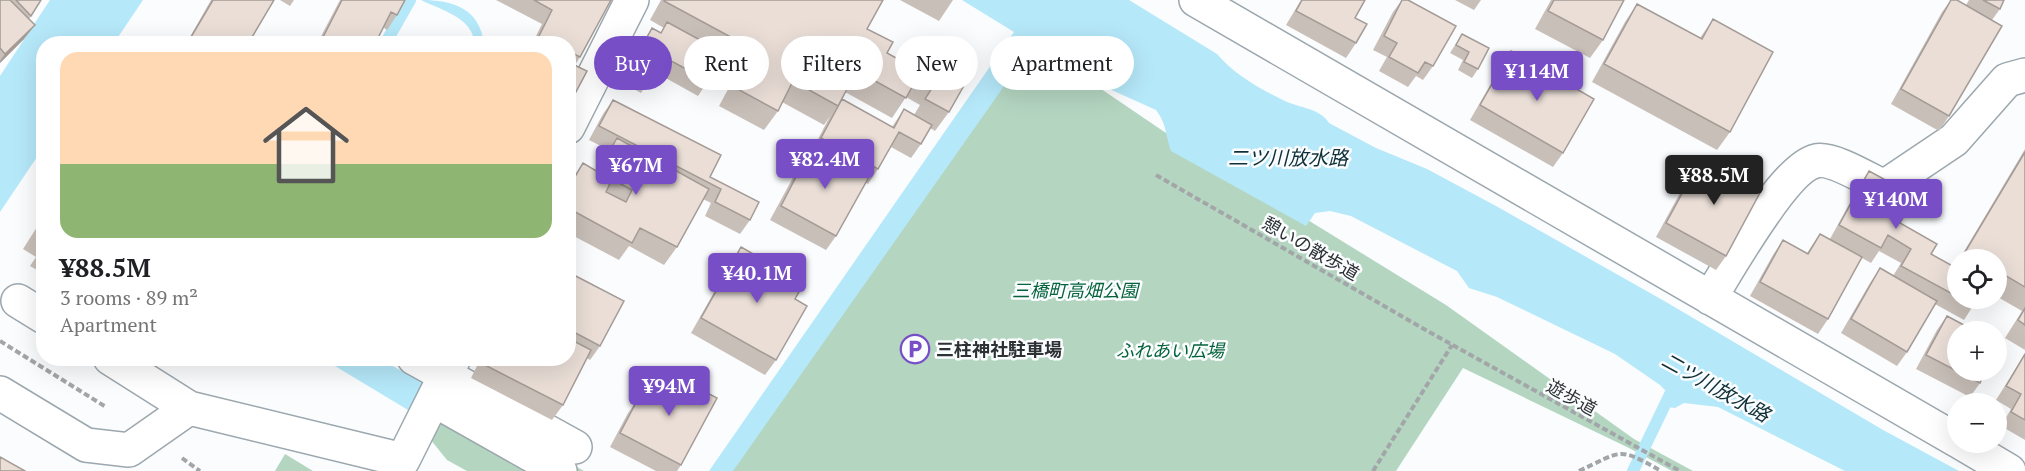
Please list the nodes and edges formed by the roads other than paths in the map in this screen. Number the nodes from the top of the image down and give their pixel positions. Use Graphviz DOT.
graph roads {
  1 [pos="632,0"];
  2 [pos="1196,0"];
  3 [pos="2025,75"];
  4 [pos="576,112"];
  5 [pos="1710,298"];
  6 [pos="123,366"];
  7 [pos="426,366"];
  8 [pos="444,378"];
  9 [pos="0,393"];
  10 [pos="189,408"];
  11 [pos="1947,435"];
  12 [pos="1978,453"];
  13 [pos="567,459"];
  14 [pos="407,465"];
  15 [pos="2009,471"];
  1 -- 4 [label="street"];
  2 -- 5 [label="street"];
  3 -- 5 [label="street"];
  5 -- 11 [label="street"];
  6 -- 10 [label="street"];
  7 -- 8 [label="street"];
  8 -- 13 [label="street"];
  8 -- 14 [label="street"];
  9 -- 10 [label="street"];
  10 -- 14 [label="street"];
  12 -- 15 [label="street"];
}
